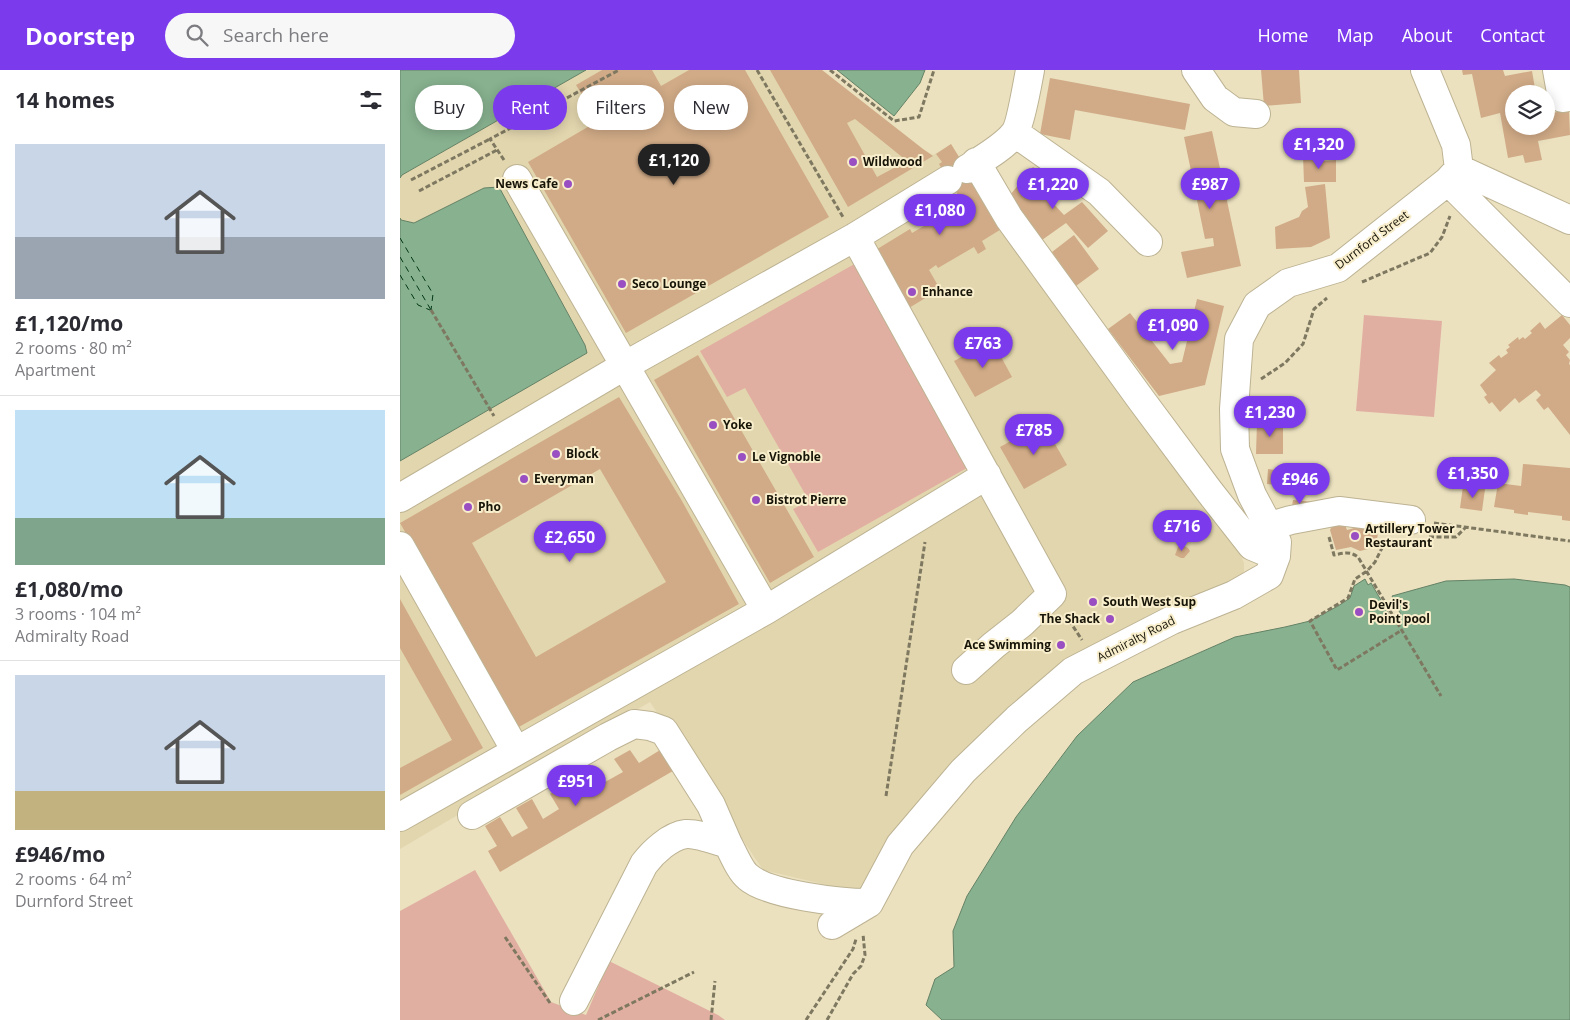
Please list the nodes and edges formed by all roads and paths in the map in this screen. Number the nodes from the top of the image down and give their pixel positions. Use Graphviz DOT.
graph roads {
  1 [pos="619,70"];
  2 [pos="757,70"];
  3 [pos="830,70"];
  4 [pos="934,70"];
  5 [pos="1030,70"];
  6 [pos="1196,70"];
  7 [pos="1425,70"];
  8 [pos="1558,70"];
  9 [pos="1570,97"];
  10 [pos="1256,114"];
  11 [pos="1015,133"];
  12 [pos="490,139"];
  13 [pos="497,150"];
  14 [pos="964,170"];
  15 [pos="1454,175"];
  16 [pos="517,179"];
  17 [pos="411,180"];
  18 [pos="420,190"];
  19 [pos="1570,220"];
  20 [pos="855,237"];
  21 [pos="1148,242"];
  22 [pos="1357,284"];
  23 [pos="1329,296"];
  24 [pos="1570,303"];
  25 [pos="431,310"];
  26 [pos="626,365"];
  27 [pos="1260,379"];
  28 [pos="506,436"];
  29 [pos="987,474"];
  30 [pos="400,498"];
  31 [pos="934,507"];
  32 [pos="1411,520"];
  33 [pos="1270,526"];
  34 [pos="1570,541"];
  35 [pos="400,546"];
  36 [pos="1334,555"];
  37 [pos="1276,556"];
  38 [pos="1367,571"];
  39 [pos="1052,594"];
  40 [pos="766,610"];
  41 [pos="1402,630"];
  42 [pos="1085,643"];
  43 [pos="966,670"];
  44 [pos="1441,696"];
  45 [pos="516,751"];
  46 [pos="886,796"];
  47 [pos="472,815"];
  48 [pos="400,817"];
  49 [pos="728,844"];
  50 [pos="866,914"];
  51 [pos="832,924"];
  52 [pos="505,937"];
  53 [pos="694,972"];
  54 [pos="715,981"];
  55 [pos="563,1003"];
  56 [pos="598,1020"];
  57 [pos="711,1020"];
  58 [pos="806,1020"];
  59 [pos="827,1020"];
  1 -- 12 [label="path"];
  2 -- 20 [label="path"];
  3 -- 4 [label="path"];
  5 -- 11 [label="street"];
  6 -- 10 [label="street"];
  7 -- 15 [label="street"];
  8 -- 9 [label="street"];
  11 -- 14 [label="street"];
  11 -- 21 [label="street"];
  12 -- 13 [label="path"];
  12 -- 17 [label="path"];
  13 -- 16 [label="path"];
  13 -- 18 [label="path"];
  14 -- 20 [label="street"];
  14 -- 37 [label="street"];
  15 -- 19 [label="street"];
  15 -- 22 [label="path"];
  15 -- 24 [label="street"];
  15 -- 33 [label="street, Durnford Street"];
  16 -- 26 [label="street"];
  20 -- 26 [label="street"];
  20 -- 29 [label="street"];
  23 -- 27 [label="path"];
  25 -- 28 [label="path"];
  26 -- 28 [label="street"];
  26 -- 40 [label="street"];
  28 -- 30 [label="street"];
  29 -- 31 [label="street"];
  29 -- 39 [label="street"];
  31 -- 40 [label="street"];
  31 -- 46 [label="path"];
  32 -- 33 [label="street"];
  32 -- 34 [label="path"];
  33 -- 37 [label="street, Durnford Street"];
  35 -- 45 [label="street"];
  36 -- 38 [label="path"];
  37 -- 50 [label="street, Admiralty Road"];
  38 -- 41 [label="path"];
  38 -- 41 [label="path"];
  39 -- 42 [label="path"];
  39 -- 43 [label="street"];
  40 -- 45 [label="street"];
  41 -- 44 [label="path"];
  45 -- 48 [label="street"];
  47 -- 49 [label="street"];
  49 -- 50 [label="street"];
  49 -- 55 [label="street"];
  50 -- 51 [label="street"];
  50 -- 58 [label="path"];
  50 -- 59 [label="path"];
  52 -- 55 [label="path"];
  53 -- 56 [label="path"];
  54 -- 57 [label="path"];
}
